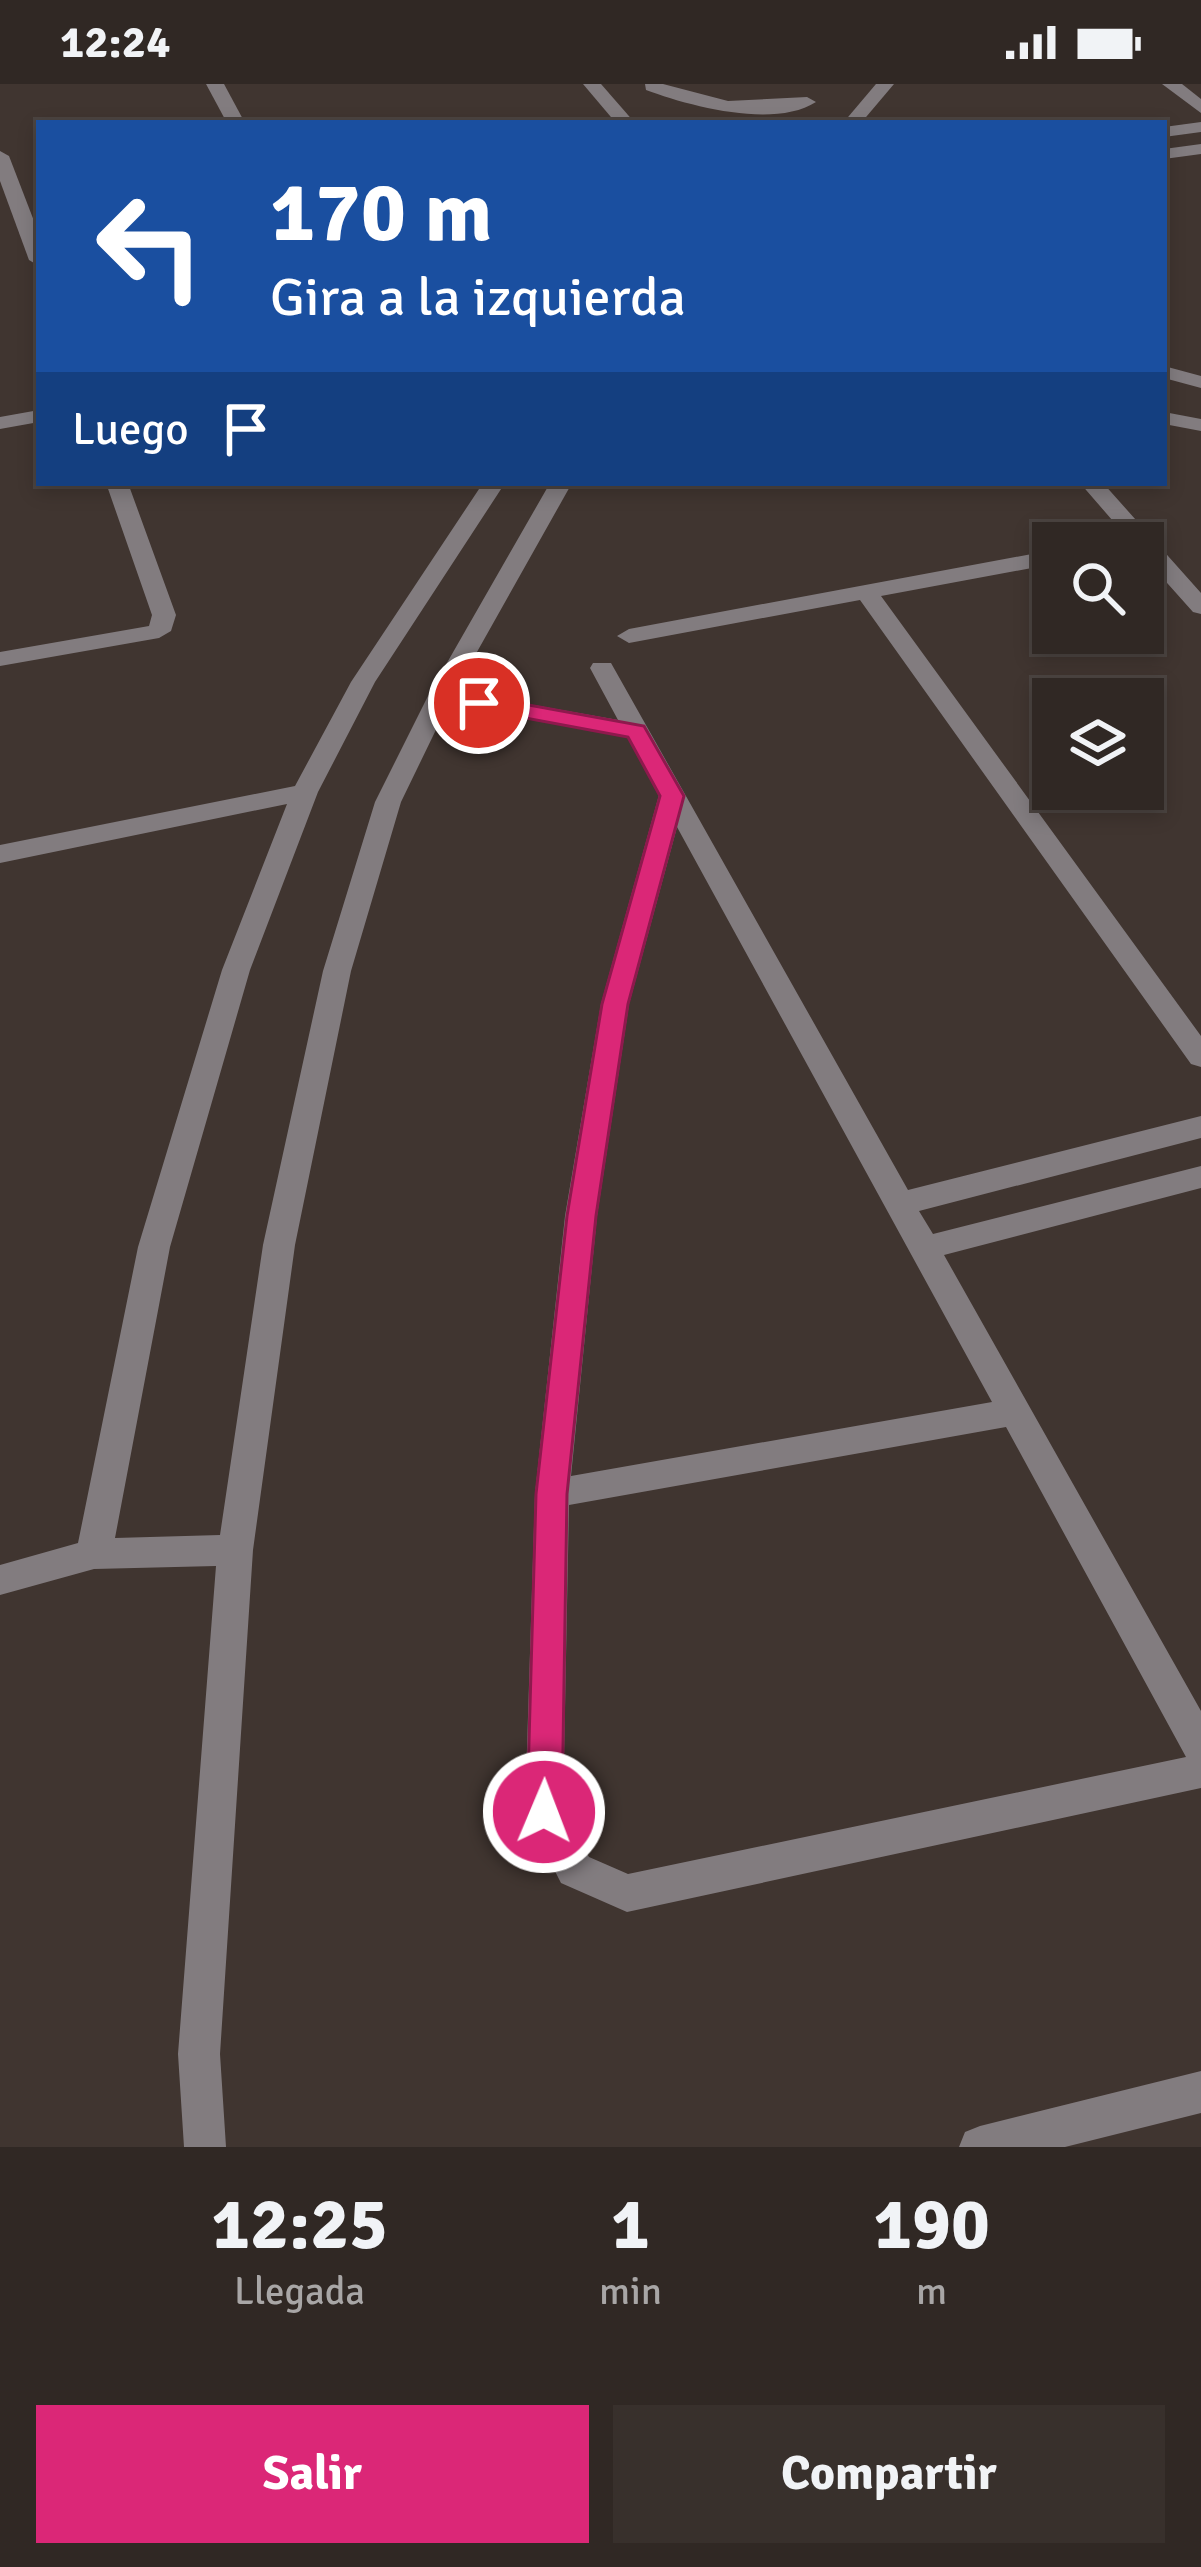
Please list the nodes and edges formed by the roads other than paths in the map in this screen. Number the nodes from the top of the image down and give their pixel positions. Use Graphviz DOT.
graph roads {
  1 [pos="216,84"];
  2 [pos="592,84"];
  3 [pos="822,84"];
  4 [pos="885,84"];
  5 [pos="1171,84"];
  6 [pos="651,85"];
  7 [pos="806,102"];
  8 [pos="1201,108"];
  9 [pos="234,120"];
  10 [pos="623,120"];
  11 [pos="683,120"];
  12 [pos="791,120"];
  13 [pos="858,120"];
  14 [pos="1201,127"];
  15 [pos="1167,132"];
  16 [pos="1201,149"];
  17 [pos="1167,154"];
  18 [pos="0,156"];
  19 [pos="24,224"];
  20 [pos="0,227"];
  21 [pos="36,253"];
  22 [pos="1167,373"];
  23 [pos="1201,382"];
  24 [pos="36,417"];
  25 [pos="1167,419"];
  26 [pos="0,423"];
  27 [pos="1201,425"];
  28 [pos="118,486"];
  29 [pos="492,486"];
  30 [pos="559,486"];
  31 [pos="1093,486"];
  32 [pos="1119,522"];
  33 [pos="1032,560"];
  34 [pos="1164,571"];
  35 [pos="866,592"];
  36 [pos="1201,607"];
  37 [pos="629,636"];
  38 [pos="0,659"];
  39 [pos="602,668"];
  40 [pos="440,696"];
  41 [pos="636,731"];
  42 [pos="305,792"];
  43 [pos="672,796"];
  44 [pos="0,854"];
  45 [pos="1201,1057"];
  46 [pos="1201,1127"];
  47 [pos="1201,1177"];
  48 [pos="900,1204"];
  49 [pos="924,1247"];
  50 [pos="1015,1412"];
  51 [pos="552,1494"];
  52 [pos="236,1550"];
  53 [pos="94,1554"];
  54 [pos="0,1580"];
  55 [pos="1201,1747"];
  56 [pos="1201,1771"];
  57 [pos="1201,2092"];
  58 [pos="205,2147"];
  59 [pos="980,2147"];
  1 -- 9 [label="street"];
  2 -- 10 [label="street"];
  3 -- 7 [label="street"];
  4 -- 13 [label="street"];
  5 -- 8 [label="street"];
  6 -- 7 [label="street"];
  6 -- 11 [label="street"];
  7 -- 12 [label="street"];
  14 -- 15 [label="street"];
  16 -- 17 [label="street"];
  18 -- 19 [label="street"];
  19 -- 20 [label="street"];
  19 -- 21 [label="street"];
  22 -- 23 [label="street"];
  24 -- 26 [label="street"];
  25 -- 27 [label="street"];
  28 -- 38 [label="street"];
  29 -- 42 [label="street"];
  30 -- 40 [label="street"];
  31 -- 32 [label="street"];
  33 -- 35 [label="street"];
  34 -- 36 [label="street"];
  35 -- 37 [label="street"];
  35 -- 45 [label="street"];
  39 -- 41 [label="street"];
  40 -- 41 [label="street"];
  40 -- 52 [label="street"];
  41 -- 43 [label="street"];
  42 -- 44 [label="street"];
  42 -- 53 [label="street"];
  43 -- 48 [label="street"];
  43 -- 51 [label="street"];
  46 -- 48 [label="street"];
  47 -- 49 [label="street"];
  48 -- 49 [label="street"];
  49 -- 50 [label="street"];
  50 -- 51 [label="street"];
  50 -- 55 [label="street"];
  51 -- 56 [label="street"];
  52 -- 53 [label="street"];
  52 -- 58 [label="street"];
  53 -- 54 [label="street"];
  57 -- 59 [label="street"];
}
